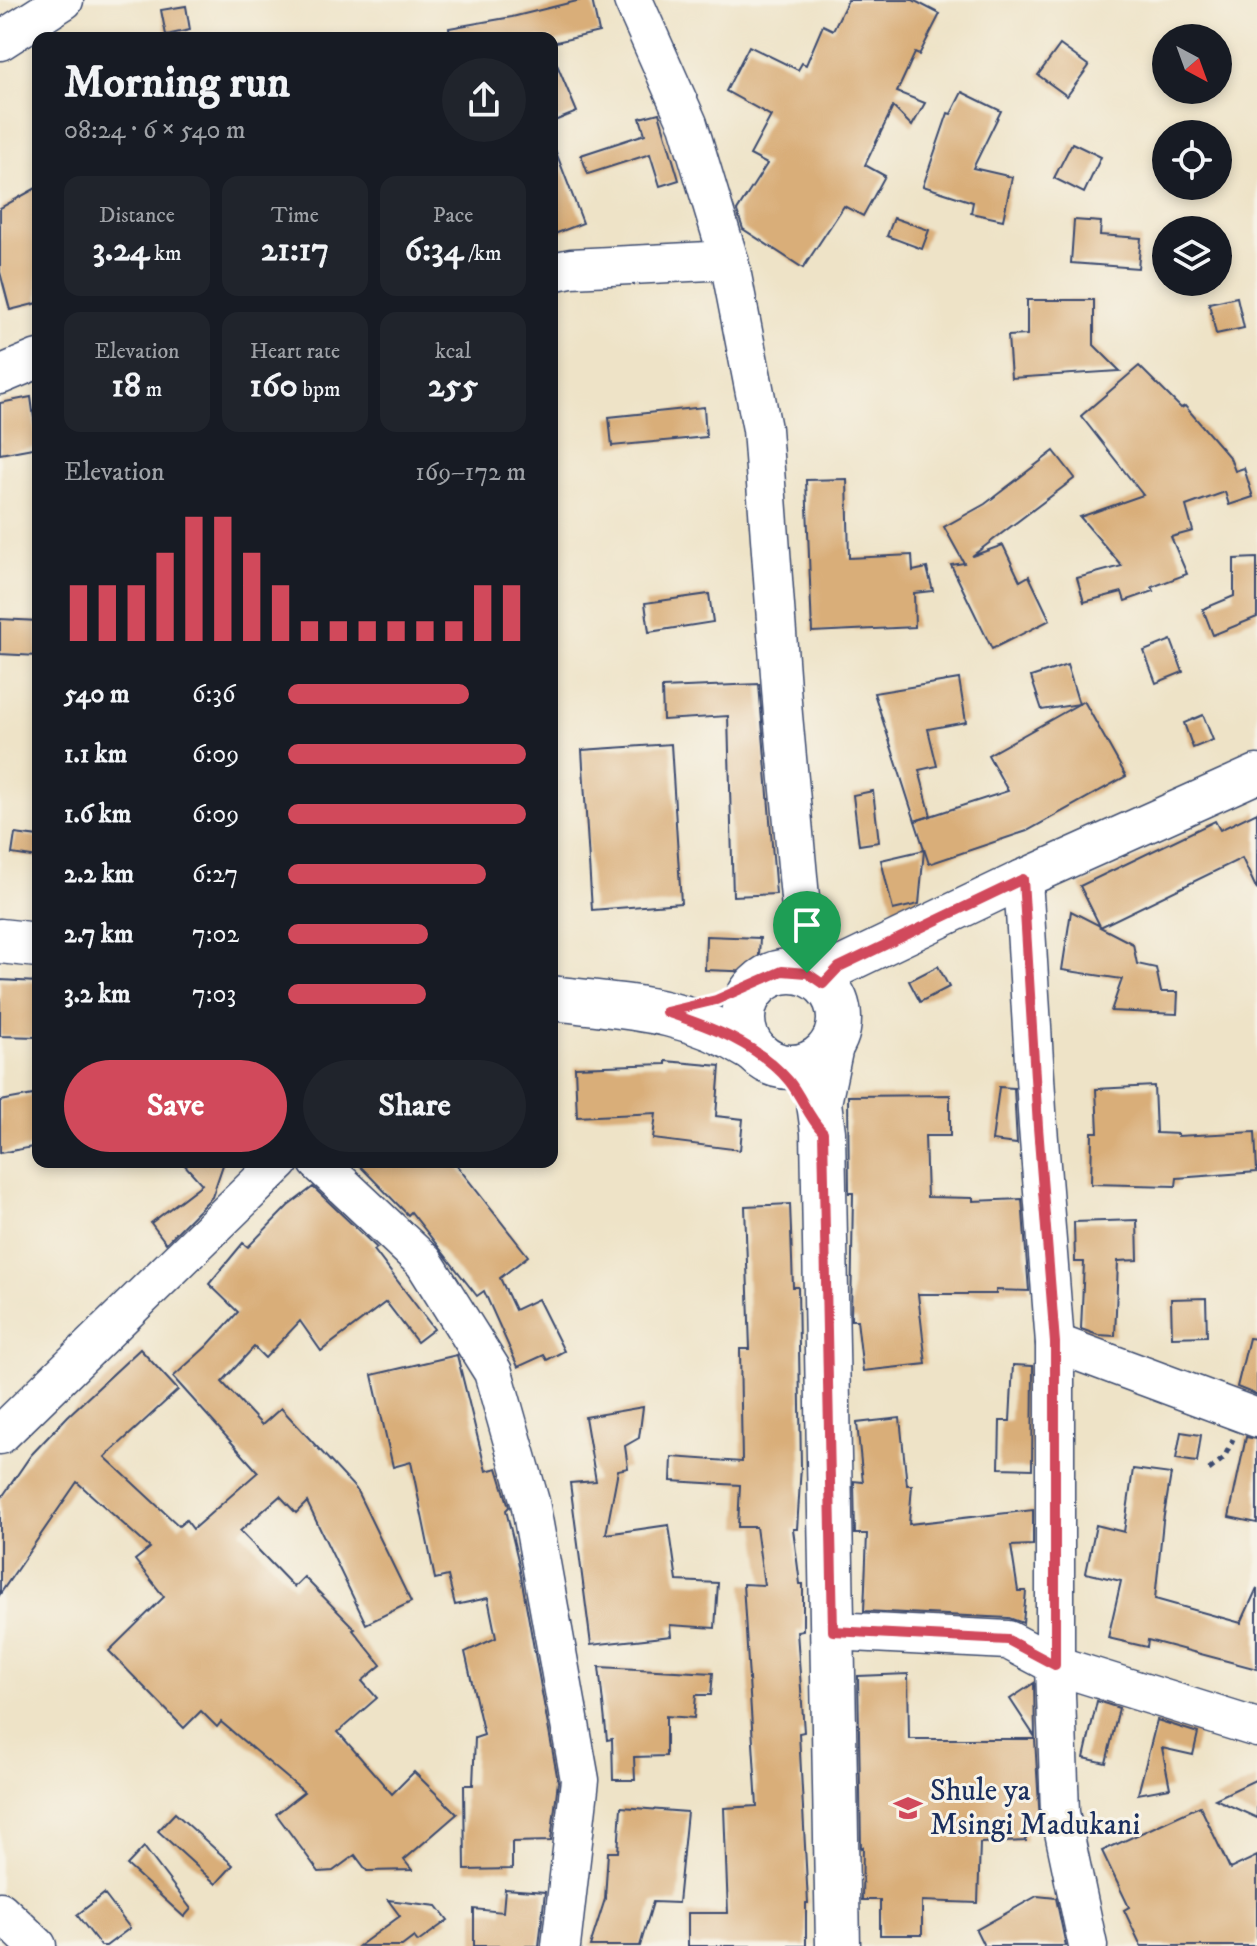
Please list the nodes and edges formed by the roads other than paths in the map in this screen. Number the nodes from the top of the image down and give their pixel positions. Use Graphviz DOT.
graph roads {
  1 [pos="64,0"];
  2 [pos="633,0"];
  3 [pos="0,41"];
  4 [pos="729,260"];
  5 [pos="558,271"];
  6 [pos="32,362"];
  7 [pos="0,375"];
  8 [pos="1257,774"];
  9 [pos="1023,879"];
  10 [pos="0,941"];
  11 [pos="32,944"];
  12 [pos="815,978"];
  13 [pos="759,982"];
  14 [pos="558,999"];
  15 [pos="666,1012"];
  16 [pos="831,1046"];
  17 [pos="762,1056"];
  18 [pos="823,1132"];
  19 [pos="274,1168"];
  20 [pos="324,1168"];
  21 [pos="1055,1343"];
  22 [pos="1257,1418"];
  23 [pos="0,1435"];
  24 [pos="833,1631"];
  25 [pos="1055,1665"];
  26 [pos="1257,1728"];
  27 [pos="0,1911"];
  28 [pos="37,1946"];
  29 [pos="561,1946"];
  30 [pos="838,1946"];
  31 [pos="1088,1946"];
  1 -- 3 [label="street"];
  2 -- 4 [label="street"];
  4 -- 5 [label="street"];
  4 -- 12 [label="street"];
  6 -- 7 [label="street"];
  8 -- 9 [label="street"];
  9 -- 12 [label="street"];
  9 -- 21 [label="street"];
  10 -- 11 [label="main road"];
  12 -- 13 [label="main road"];
  12 -- 16 [label="main road"];
  13 -- 15 [label="main road"];
  13 -- 17 [label="main road"];
  14 -- 15 [label="main road"];
  15 -- 17 [label="main road"];
  16 -- 17 [label="main road"];
  16 -- 18 [label="main road"];
  17 -- 18 [label="main road"];
  18 -- 24 [label="main road"];
  19 -- 23 [label="street"];
  20 -- 29 [label="street"];
  21 -- 22 [label="street"];
  21 -- 25 [label="street"];
  24 -- 25 [label="street"];
  24 -- 30 [label="main road"];
  25 -- 26 [label="street"];
  25 -- 31 [label="street"];
  27 -- 28 [label="street"];
}
